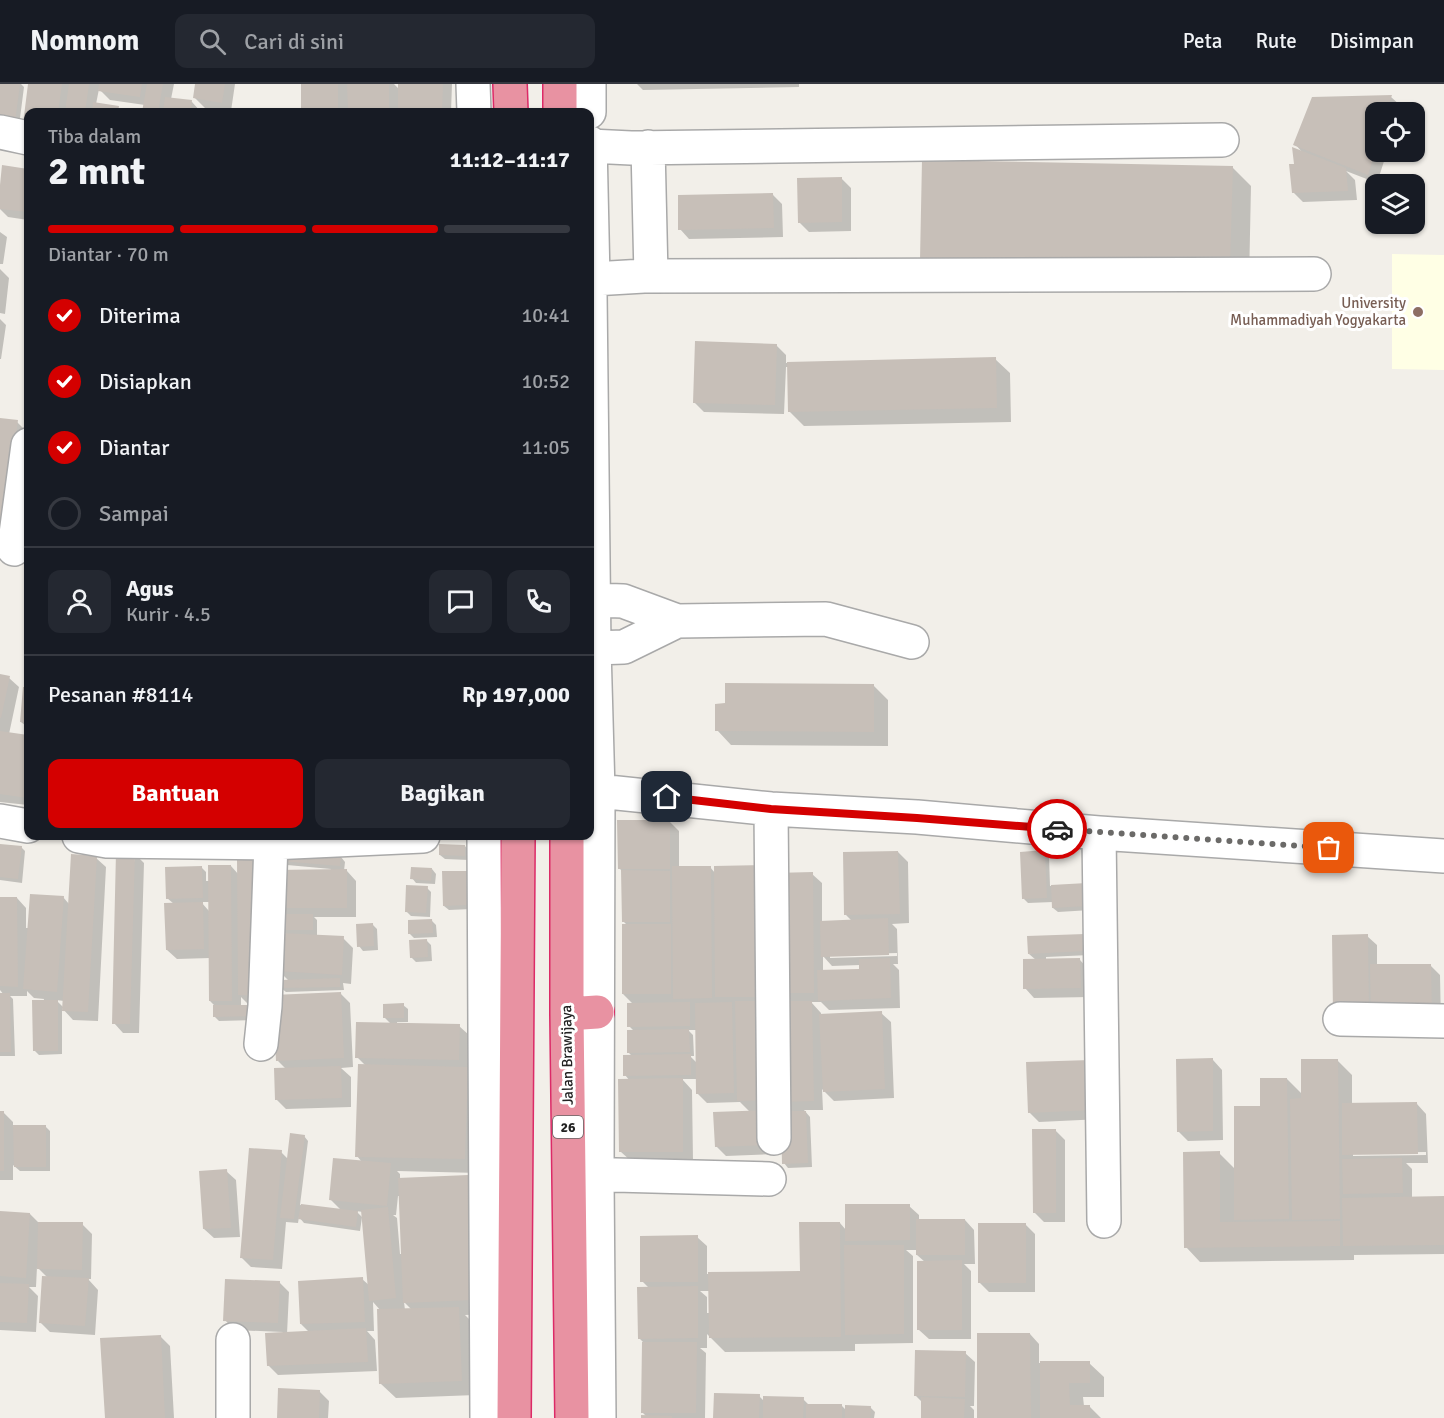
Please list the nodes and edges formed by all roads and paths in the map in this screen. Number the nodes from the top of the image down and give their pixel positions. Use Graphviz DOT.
graph roads {
  1 [pos="473,84"];
  2 [pos="510,84"];
  3 [pos="560,84"];
  4 [pos="589,84"];
  5 [pos="474,108"];
  6 [pos="511,108"];
  7 [pos="560,108"];
  8 [pos="590,108"];
  9 [pos="0,132"];
  10 [pos="24,137"];
  11 [pos="1222,140"];
  12 [pos="594,144"];
  13 [pos="648,147"];
  14 [pos="1314,274"];
  15 [pos="651,276"];
  16 [pos="594,286"];
  17 [pos="594,286"];
  18 [pos="771,289"];
  19 [pos="24,474"];
  20 [pos="14,548"];
  21 [pos="594,600"];
  22 [pos="677,621"];
  23 [pos="912,642"];
  24 [pos="594,648"];
  25 [pos="598,791"];
  26 [pos="771,809"];
  27 [pos="0,821"];
  28 [pos="24,825"];
  29 [pos="1099,833"];
  30 [pos="101,840"];
  31 [pos="336,840"];
  32 [pos="484,840"];
  33 [pos="518,840"];
  34 [pos="567,840"];
  35 [pos="271,843"];
  36 [pos="1444,856"];
  37 [pos="582,1013"];
  38 [pos="1340,1019"];
  39 [pos="1444,1021"];
  40 [pos="261,1044"];
  41 [pos="774,1138"];
  42 [pos="597,1177"];
  43 [pos="769,1179"];
  44 [pos="1104,1221"];
  45 [pos="233,1340"];
  46 [pos="233,1418"];
  47 [pos="487,1418"];
  48 [pos="514,1418"];
  49 [pos="572,1418"];
  50 [pos="599,1418"];
  1 -- 5 [label="street"];
  2 -- 6 [label="highway"];
  3 -- 7 [label="highway"];
  4 -- 8 [label="street"];
  9 -- 10 [label="street"];
  11 -- 13 [label="street"];
  12 -- 13 [label="street"];
  13 -- 15 [label="street"];
  14 -- 15 [label="street"];
  15 -- 16 [label="street"];
  17 -- 18 [label="street"];
  19 -- 20 [label="street"];
  21 -- 22 [label="street"];
  21 -- 24 [label="street"];
  22 -- 23 [label="street"];
  22 -- 24 [label="street"];
  24 -- 25 [label="street"];
  25 -- 26 [label="street"];
  25 -- 37 [label="street"];
  26 -- 29 [label="street"];
  26 -- 41 [label="street"];
  27 -- 28 [label="street"];
  29 -- 36 [label="street"];
  29 -- 44 [label="street"];
  30 -- 35 [label="street"];
  31 -- 35 [label="street"];
  32 -- 47 [label="street"];
  33 -- 48 [label="highway"];
  34 -- 37 [label="highway, Jalan Brawijaya / 26"];
  35 -- 40 [label="street"];
  37 -- 42 [label="street"];
  37 -- 49 [label="highway, Jalan Brawijaya / 26"];
  38 -- 39 [label="street"];
  42 -- 43 [label="street"];
  42 -- 50 [label="street"];
  45 -- 46 [label="street"];
}
